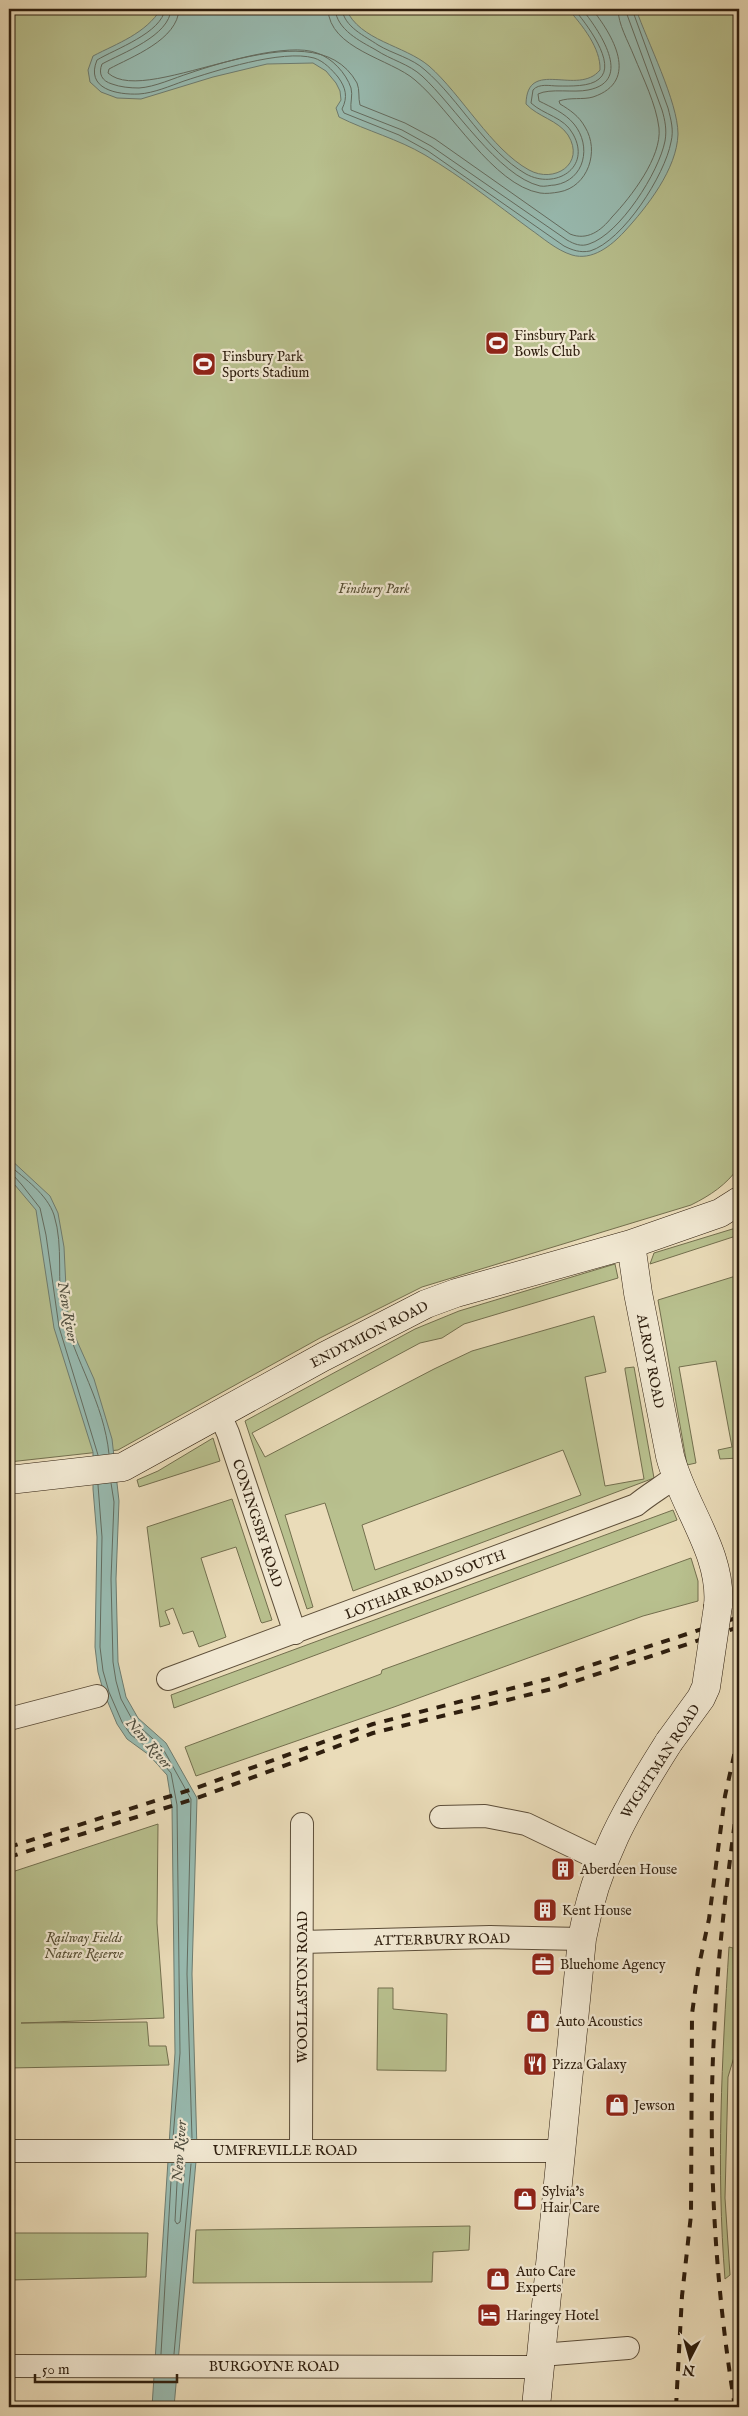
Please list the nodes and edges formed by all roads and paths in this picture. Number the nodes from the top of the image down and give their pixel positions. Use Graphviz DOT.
graph roads {
  1 [pos="739,1201"];
  2 [pos="631,1244"];
  3 [pos="220,1415"];
  4 [pos="675,1477"];
  5 [pos="9,1480"];
  6 [pos="295,1633"];
  7 [pos="168,1679"];
  8 [pos="97,1696"];
  9 [pos="9,1719"];
  10 [pos="441,1817"];
  11 [pos="302,1824"];
  12 [pos="603,1861"];
  13 [pos="582,1939"];
  14 [pos="302,1942"];
  15 [pos="301,2150"];
  16 [pos="9,2151"];
  17 [pos="562,2151"];
  18 [pos="628,2348"];
  19 [pos="540,2361"];
  20 [pos="9,2366"];
  21 [pos="536,2407"];
  1 -- 2 [label="main road, ENDYMION ROAD"];
  2 -- 3 [label="main road, ENDYMION ROAD"];
  2 -- 4 [label="main road, ALROY ROAD"];
  3 -- 5 [label="main road, ENDYMION ROAD"];
  3 -- 6 [label="street, CONINGSBY ROAD"];
  4 -- 6 [label="street, LOTHAIR ROAD SOUTH"];
  4 -- 12 [label="main road, WIGHTMAN ROAD, bridge"];
  6 -- 7 [label="street, LOTHAIR ROAD SOUTH"];
  8 -- 9 [label="street"];
  10 -- 12 [label="street"];
  11 -- 14 [label="street, WOOLLASTON ROAD"];
  12 -- 13 [label="main road, WIGHTMAN ROAD"];
  13 -- 14 [label="street, ATTERBURY ROAD"];
  13 -- 17 [label="main road, WIGHTMAN ROAD"];
  14 -- 15 [label="street, WOOLLASTON ROAD"];
  15 -- 16 [label="street, UMFREVILLE ROAD"];
  15 -- 17 [label="street, UMFREVILLE ROAD"];
  17 -- 19 [label="main road, WIGHTMAN ROAD"];
  18 -- 19 [label="street, BURGOYNE ROAD"];
  19 -- 20 [label="street, BURGOYNE ROAD"];
  19 -- 21 [label="main road, WIGHTMAN ROAD"];
}
